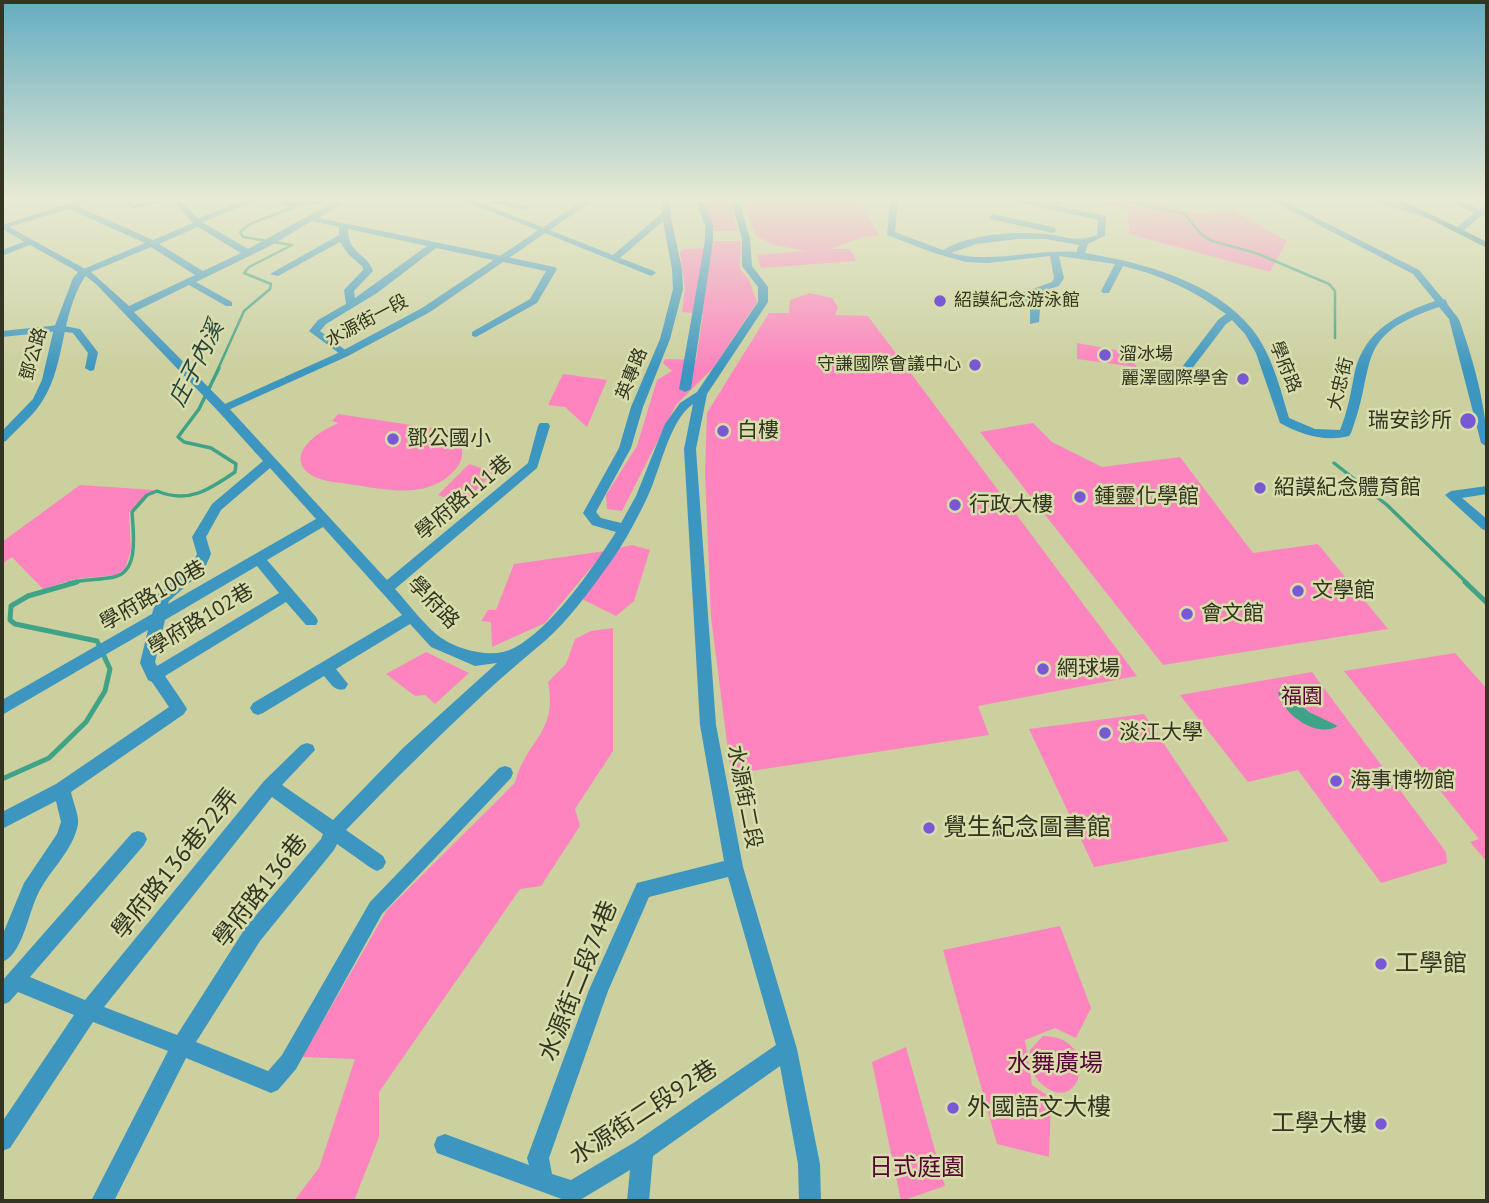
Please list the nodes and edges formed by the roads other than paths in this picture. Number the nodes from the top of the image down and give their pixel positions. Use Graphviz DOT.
graph roads {
  1 [pos="59,257"];
  2 [pos="116,257"];
  3 [pos="174,257"];
  4 [pos="239,257"];
  5 [pos="306,257"];
  6 [pos="355,257"];
  7 [pos="417,257"];
  8 [pos="486,257"];
  9 [pos="508,257"];
  10 [pos="674,257"];
  11 [pos="707,257"];
  12 [pos="747,257"];
  13 [pos="959,257"];
  14 [pos="1002,257"];
  15 [pos="1055,257"];
  16 [pos="1092,257"];
  17 [pos="1387,257"];
  18 [pos="614,258"];
  19 [pos="502,261"];
  20 [pos="1120,262"];
  21 [pos="84,271"];
  22 [pos="651,273"];
  23 [pos="201,274"];
  24 [pos="275,274"];
  25 [pos="188,281"];
  26 [pos="1106,291"];
  27 [pos="1443,302"];
  28 [pos="229,304"];
  29 [pos="351,306"];
  30 [pos="127,311"];
  31 [pos="1232,315"];
  32 [pos="1034,322"];
  33 [pos="59,328"];
  34 [pos="2,334"];
  35 [pos="476,334"];
  36 [pos="344,354"];
  37 [pos="90,368"];
  38 [pos="1177,381"];
  39 [pos="693,391"];
  40 [pos="222,408"];
  41 [pos="544,426"];
  42 [pos="1316,433"];
  43 [pos="2,438"];
  44 [pos="1487,443"];
  45 [pos="271,461"];
  46 [pos="1487,489"];
  47 [pos="325,520"];
  48 [pos="1487,526"];
  49 [pos="624,529"];
  50 [pos="259,560"];
  51 [pos="388,587"];
  52 [pos="286,595"];
  53 [pos="157,616"];
  54 [pos="412,616"];
  55 [pos="311,621"];
  56 [pos="516,655"];
  57 [pos="326,667"];
  58 [pos="153,676"];
  59 [pos="340,684"];
  60 [pos="2,708"];
  61 [pos="258,708"];
  62 [pos="307,750"];
  63 [pos="505,774"];
  64 [pos="270,786"];
  65 [pos="62,789"];
  66 [pos="2,821"];
  67 [pos="332,832"];
  68 [pos="138,839"];
  69 [pos="377,862"];
  70 [pos="734,867"];
  71 [pos="2,953"];
  72 [pos="7,987"];
  73 [pos="88,1012"];
  74 [pos="182,1045"];
  75 [pos="787,1049"];
  76 [pos="2,1140"];
  77 [pos="445,1145"];
  78 [pos="643,1150"];
  79 [pos="543,1181"];
  80 [pos="102,1201"];
  81 [pos="638,1201"];
  82 [pos="810,1201"];
  1 -- 21 [label="street, 學府路"];
  2 -- 21 [label="street"];
  3 -- 23 [label="street"];
  4 -- 23 [label="street"];
  5 -- 24 [label="street"];
  6 -- 29 [label="street"];
  7 -- 29 [label="street"];
  8 -- 19 [label="street"];
  9 -- 19 [label="street, 水源街一段"];
  10 -- 49 [label="street, 英專路"];
  11 -- 39 [label="street, 水源街二段"];
  12 -- 39 [label="street"];
  13 -- 14 [label="street, 學府路"];
  15 -- 32 [label="street"];
  16 -- 20 [label="street, 學府路"];
  17 -- 27 [label="street"];
  18 -- 22 [label="street"];
  19 -- 35 [label="street"];
  19 -- 36 [label="street, 水源街一段"];
  20 -- 26 [label="street"];
  20 -- 31 [label="street, 學府路"];
  21 -- 30 [label="street, 學府路"];
  21 -- 33 [label="street, 鄧公路"];
  23 -- 25 [label="street"];
  25 -- 28 [label="street"];
  25 -- 30 [label="street"];
  27 -- 42 [label="street, 大忠街"];
  27 -- 44 [label="street"];
  29 -- 36 [label="street"];
  30 -- 40 [label="street, 學府路"];
  31 -- 38 [label="street"];
  31 -- 42 [label="street, 學府路"];
  33 -- 34 [label="street"];
  33 -- 37 [label="street"];
  33 -- 43 [label="street, 鄧公路"];
  36 -- 40 [label="street, 水源街一段"];
  39 -- 49 [label="street"];
  39 -- 70 [label="street, 水源街二段"];
  40 -- 45 [label="street, 學府路"];
  41 -- 51 [label="street, 學府路111巷"];
  45 -- 47 [label="street, 學府路"];
  45 -- 53 [label="street"];
  46 -- 48 [label="street"];
  47 -- 50 [label="street, 學府路100巷"];
  47 -- 51 [label="street, 學府路"];
  49 -- 56 [label="street"];
  50 -- 52 [label="street, 學府路102巷"];
  50 -- 53 [label="street, 學府路100巷"];
  51 -- 54 [label="street, 學府路"];
  52 -- 55 [label="street, 學府路102巷"];
  52 -- 58 [label="street, 學府路102巷"];
  53 -- 58 [label="street"];
  53 -- 60 [label="street, 學府路100巷"];
  54 -- 56 [label="street, 學府路"];
  54 -- 57 [label="street"];
  56 -- 67 [label="street, 學府路136巷"];
  57 -- 59 [label="street"];
  57 -- 61 [label="street"];
  58 -- 65 [label="street, 學府路102巷"];
  62 -- 64 [label="street, 學府路136巷22弄"];
  63 -- 74 [label="street"];
  64 -- 67 [label="street"];
  64 -- 73 [label="street, 學府路136巷22弄"];
  65 -- 66 [label="street, 學府路102巷"];
  65 -- 71 [label="street"];
  67 -- 69 [label="street"];
  67 -- 74 [label="street, 學府路136巷"];
  68 -- 72 [label="street"];
  70 -- 75 [label="street, 水源街二段"];
  70 -- 79 [label="street, 水源街二段74巷"];
  72 -- 73 [label="street"];
  73 -- 74 [label="street"];
  73 -- 76 [label="street, 學府路136巷22弄"];
  74 -- 80 [label="street, 學府路136巷"];
  75 -- 78 [label="street, 水源街二段92巷"];
  75 -- 82 [label="street, 水源街二段"];
  77 -- 79 [label="street, 水源街二段92巷"];
  78 -- 79 [label="street, 水源街二段92巷"];
  78 -- 81 [label="street"];
}
